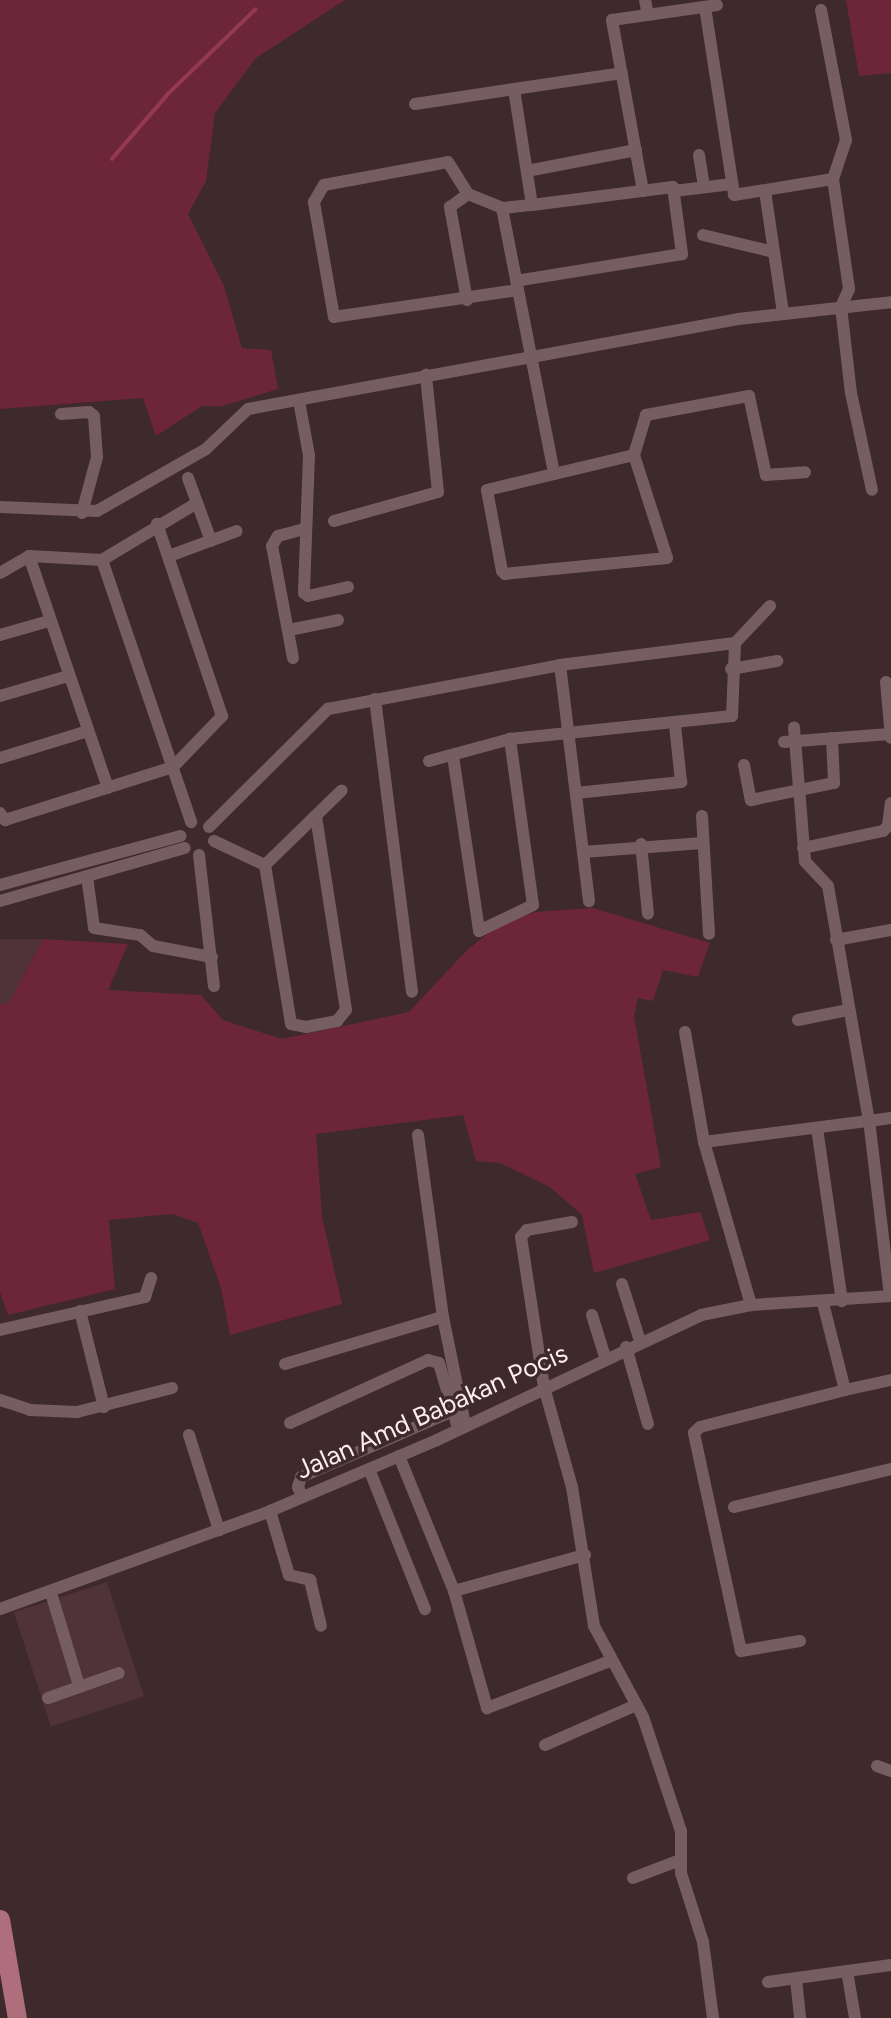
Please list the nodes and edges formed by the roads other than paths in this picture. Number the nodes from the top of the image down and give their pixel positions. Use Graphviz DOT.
graph roads {
  1 [pos="645,0"];
  2 [pos="821,10"];
  3 [pos="648,15"];
  4 [pos="622,73"];
  5 [pos="514,89"];
  6 [pos="415,104"];
  7 [pos="636,150"];
  8 [pos="699,155"];
  9 [pos="527,172"];
  10 [pos="833,179"];
  11 [pos="732,184"];
  12 [pos="705,187"];
  13 [pos="643,191"];
  14 [pos="674,191"];
  15 [pos="765,191"];
  16 [pos="468,194"];
  17 [pos="532,205"];
  18 [pos="502,208"];
  19 [pos="703,235"];
  20 [pos="774,252"];
  21 [pos="517,286"];
  22 [pos="467,300"];
  23 [pos="891,302"];
  24 [pos="841,307"];
  25 [pos="783,313"];
  26 [pos="530,355"];
  27 [pos="426,375"];
  28 [pos="299,401"];
  29 [pos="61,414"];
  30 [pos="634,455"];
  31 [pos="805,472"];
  32 [pos="554,473"];
  33 [pos="188,478"];
  34 [pos="872,490"];
  35 [pos="197,503"];
  36 [pos="0,507"];
  37 [pos="82,513"];
  38 [pos="334,521"];
  39 [pos="158,524"];
  40 [pos="305,529"];
  41 [pos="237,531"];
  42 [pos="211,541"];
  43 [pos="29,556"];
  44 [pos="169,556"];
  45 [pos="102,560"];
  46 [pos="0,573"];
  47 [pos="348,587"];
  48 [pos="769,606"];
  49 [pos="338,620"];
  50 [pos="48,621"];
  51 [pos="289,630"];
  52 [pos="0,635"];
  53 [pos="735,643"];
  54 [pos="293,658"];
  55 [pos="777,661"];
  56 [pos="560,665"];
  57 [pos="731,669"];
  58 [pos="68,676"];
  59 [pos="886,682"];
  60 [pos="0,696"];
  61 [pos="375,699"];
  62 [pos="675,725"];
  63 [pos="794,727"];
  64 [pos="88,732"];
  65 [pos="569,732"];
  66 [pos="890,736"];
  67 [pos="832,738"];
  68 [pos="510,739"];
  69 [pos="790,742"];
  70 [pos="453,756"];
  71 [pos="0,758"];
  72 [pos="429,761"];
  73 [pos="744,765"];
  74 [pos="173,767"];
  75 [pos="108,788"];
  76 [pos="342,790"];
  77 [pos="576,793"];
  78 [pos="800,794"];
  79 [pos="891,803"];
  80 [pos="0,813"];
  81 [pos="316,816"];
  82 [pos="702,816"];
  83 [pos="191,822"];
  84 [pos="209,827"];
  85 [pos="214,841"];
  86 [pos="183,842"];
  87 [pos="703,843"];
  88 [pos="641,844"];
  89 [pos="803,848"];
  90 [pos="583,852"];
  91 [pos="198,855"];
  92 [pos="265,865"];
  93 [pos="87,876"];
  94 [pos="4,884"];
  95 [pos="6,899"];
  96 [pos="589,901"];
  97 [pos="648,914"];
  98 [pos="891,930"];
  99 [pos="709,934"];
  100 [pos="836,940"];
  101 [pos="212,957"];
  102 [pos="214,986"];
  103 [pos="412,992"];
  104 [pos="848,1010"];
  105 [pos="798,1020"];
  106 [pos="685,1032"];
  107 [pos="891,1118"];
  108 [pos="869,1121"];
  109 [pos="817,1128"];
  110 [pos="418,1135"];
  111 [pos="705,1142"];
  112 [pos="572,1222"];
  113 [pos="151,1278"];
  114 [pos="622,1284"];
  115 [pos="890,1296"];
  116 [pos="842,1301"];
  117 [pos="823,1303"];
  118 [pos="751,1305"];
  119 [pos="80,1311"];
  120 [pos="592,1315"];
  121 [pos="443,1317"];
  122 [pos="0,1330"];
  123 [pos="640,1341"];
  124 [pos="626,1347"];
  125 [pos="605,1357"];
  126 [pos="285,1364"];
  127 [pos="891,1380"];
  128 [pos="544,1387"];
  129 [pos="172,1388"];
  130 [pos="845,1390"];
  131 [pos="0,1400"];
  132 [pos="104,1407"];
  133 [pos="453,1411"];
  134 [pos="290,1423"];
  135 [pos="648,1424"];
  136 [pos="462,1427"];
  137 [pos="189,1435"];
  138 [pos="399,1457"];
  139 [pos="369,1469"];
  140 [pos="891,1469"];
  141 [pos="302,1496"];
  142 [pos="734,1507"];
  143 [pos="270,1511"];
  144 [pos="219,1530"];
  145 [pos="585,1555"];
  146 [pos="454,1591"];
  147 [pos="51,1593"];
  148 [pos="0,1609"];
  149 [pos="425,1609"];
  150 [pos="321,1626"];
  151 [pos="800,1641"];
  152 [pos="610,1661"];
  153 [pos="119,1673"];
  154 [pos="79,1686"];
  155 [pos="48,1698"];
  156 [pos="636,1705"];
  157 [pos="545,1745"];
  158 [pos="877,1766"];
  159 [pos="891,1771"];
  160 [pos="680,1860"];
  161 [pos="633,1878"];
  162 [pos="0,1924"];
  163 [pos="891,1965"];
  164 [pos="847,1971"];
  165 [pos="5,1972"];
  166 [pos="796,1979"];
  167 [pos="768,1982"];
  168 [pos="17,2018"];
  169 [pos="713,2018"];
  170 [pos="800,2018"];
  171 [pos="855,2018"];
  1 -- 3 [label="street"];
  2 -- 10 [label="street"];
  3 -- 4 [label="street"];
  3 -- 11 [label="street"];
  4 -- 5 [label="street"];
  4 -- 7 [label="street"];
  5 -- 6 [label="street"];
  5 -- 9 [label="street"];
  7 -- 9 [label="street"];
  7 -- 13 [label="street"];
  8 -- 12 [label="street"];
  9 -- 17 [label="street"];
  10 -- 15 [label="street"];
  10 -- 24 [label="street"];
  11 -- 12 [label="street"];
  11 -- 15 [label="street"];
  12 -- 14 [label="street"];
  13 -- 14 [label="street"];
  13 -- 17 [label="street"];
  14 -- 21 [label="street"];
  15 -- 20 [label="street"];
  16 -- 18 [label="street"];
  16 -- 22 [label="street"];
  16 -- 22 [label="street"];
  17 -- 18 [label="street"];
  18 -- 21 [label="street"];
  19 -- 20 [label="street"];
  20 -- 25 [label="street"];
  21 -- 22 [label="street"];
  21 -- 26 [label="street"];
  23 -- 24 [label="street"];
  24 -- 25 [label="street"];
  24 -- 34 [label="street"];
  25 -- 26 [label="street"];
  26 -- 27 [label="street"];
  26 -- 32 [label="street"];
  27 -- 28 [label="street"];
  27 -- 38 [label="street"];
  28 -- 37 [label="street"];
  28 -- 40 [label="street"];
  29 -- 37 [label="street"];
  30 -- 31 [label="street"];
  30 -- 32 [label="street"];
  30 -- 32 [label="street"];
  33 -- 35 [label="street"];
  35 -- 39 [label="street"];
  35 -- 42 [label="street"];
  36 -- 37 [label="street"];
  39 -- 44 [label="street"];
  39 -- 45 [label="street"];
  40 -- 47 [label="street"];
  40 -- 51 [label="street"];
  41 -- 42 [label="street"];
  42 -- 44 [label="street"];
  43 -- 45 [label="street"];
  43 -- 46 [label="street"];
  43 -- 50 [label="street"];
  44 -- 74 [label="street"];
  45 -- 74 [label="street"];
  48 -- 53 [label="street"];
  49 -- 51 [label="street"];
  50 -- 52 [label="street"];
  50 -- 58 [label="street"];
  51 -- 54 [label="street"];
  53 -- 56 [label="street"];
  53 -- 57 [label="street"];
  55 -- 57 [label="street"];
  56 -- 61 [label="street"];
  56 -- 65 [label="street"];
  57 -- 62 [label="street"];
  58 -- 60 [label="street"];
  58 -- 64 [label="street"];
  59 -- 66 [label="street"];
  61 -- 84 [label="street"];
  61 -- 103 [label="street"];
  62 -- 65 [label="street"];
  62 -- 77 [label="street"];
  63 -- 69 [label="street"];
  64 -- 71 [label="street"];
  64 -- 75 [label="street"];
  65 -- 68 [label="street"];
  65 -- 77 [label="street"];
  66 -- 67 [label="street"];
  67 -- 69 [label="street"];
  67 -- 78 [label="street"];
  68 -- 70 [label="street"];
  68 -- 70 [label="street"];
  69 -- 78 [label="street"];
  70 -- 72 [label="street"];
  73 -- 78 [label="street"];
  74 -- 75 [label="street"];
  74 -- 83 [label="street"];
  75 -- 80 [label="street"];
  76 -- 81 [label="street"];
  77 -- 90 [label="street"];
  78 -- 89 [label="street"];
  79 -- 89 [label="street"];
  81 -- 92 [label="street"];
  81 -- 92 [label="street"];
  82 -- 87 [label="street"];
  83 -- 84 [label="street"];
  83 -- 86 [label="street"];
  84 -- 85 [label="street"];
  85 -- 91 [label="street"];
  85 -- 92 [label="street"];
  86 -- 91 [label="street"];
  86 -- 93 [label="street"];
  86 -- 94 [label="street"];
  87 -- 88 [label="street"];
  87 -- 99 [label="street"];
  88 -- 90 [label="street"];
  88 -- 97 [label="street"];
  89 -- 100 [label="street"];
  90 -- 96 [label="street"];
  91 -- 101 [label="street"];
  93 -- 95 [label="street"];
  93 -- 101 [label="street"];
  94 -- 95 [label="street"];
  98 -- 100 [label="street"];
  100 -- 104 [label="street"];
  101 -- 102 [label="street"];
  104 -- 105 [label="street"];
  104 -- 108 [label="street"];
  106 -- 111 [label="street"];
  107 -- 108 [label="street"];
  108 -- 109 [label="street"];
  108 -- 115 [label="street"];
  109 -- 111 [label="street"];
  109 -- 116 [label="street"];
  110 -- 121 [label="street"];
  111 -- 118 [label="street"];
  112 -- 128 [label="street"];
  113 -- 119 [label="street"];
  114 -- 123 [label="street"];
  115 -- 116 [label="street, Jalan Amd Babakan Pocis"];
  116 -- 117 [label="street, Jalan Amd Babakan Pocis"];
  117 -- 118 [label="street, Jalan Amd Babakan Pocis"];
  117 -- 130 [label="street"];
  118 -- 123 [label="street, Jalan Amd Babakan Pocis"];
  119 -- 122 [label="street"];
  119 -- 132 [label="street"];
  120 -- 125 [label="street"];
  121 -- 126 [label="street"];
  121 -- 136 [label="street"];
  123 -- 124 [label="street, Jalan Amd Babakan Pocis"];
  124 -- 125 [label="street, Jalan Amd Babakan Pocis"];
  124 -- 135 [label="street"];
  125 -- 128 [label="street, Jalan Amd Babakan Pocis"];
  127 -- 130 [label="street"];
  128 -- 136 [label="street, Jalan Amd Babakan Pocis"];
  128 -- 145 [label="street"];
  129 -- 132 [label="street"];
  130 -- 151 [label="street"];
  131 -- 132 [label="street"];
  133 -- 134 [label="street"];
  133 -- 136 [label="street"];
  133 -- 141 [label="street"];
  136 -- 138 [label="street, Jalan Amd Babakan Pocis"];
  137 -- 144 [label="street"];
  138 -- 139 [label="street, Jalan Amd Babakan Pocis"];
  138 -- 146 [label="street"];
  139 -- 141 [label="street, Jalan Amd Babakan Pocis"];
  139 -- 149 [label="street"];
  140 -- 142 [label="street"];
  141 -- 143 [label="street, Jalan Amd Babakan Pocis"];
  143 -- 144 [label="street, Jalan Amd Babakan Pocis"];
  143 -- 150 [label="street"];
  144 -- 147 [label="street, Jalan Amd Babakan Pocis"];
  145 -- 146 [label="street"];
  145 -- 152 [label="street"];
  146 -- 152 [label="street"];
  147 -- 148 [label="street, Jalan Amd Babakan Pocis"];
  147 -- 154 [label="street"];
  152 -- 156 [label="street"];
  153 -- 154 [label="street"];
  154 -- 155 [label="street"];
  156 -- 157 [label="street"];
  156 -- 160 [label="street"];
  158 -- 159 [label="street"];
  160 -- 161 [label="street"];
  160 -- 169 [label="street"];
  162 -- 165 [label="main road"];
  163 -- 164 [label="street"];
  164 -- 166 [label="street"];
  164 -- 171 [label="street"];
  165 -- 168 [label="main road"];
  166 -- 167 [label="street"];
  166 -- 170 [label="street"];
}
